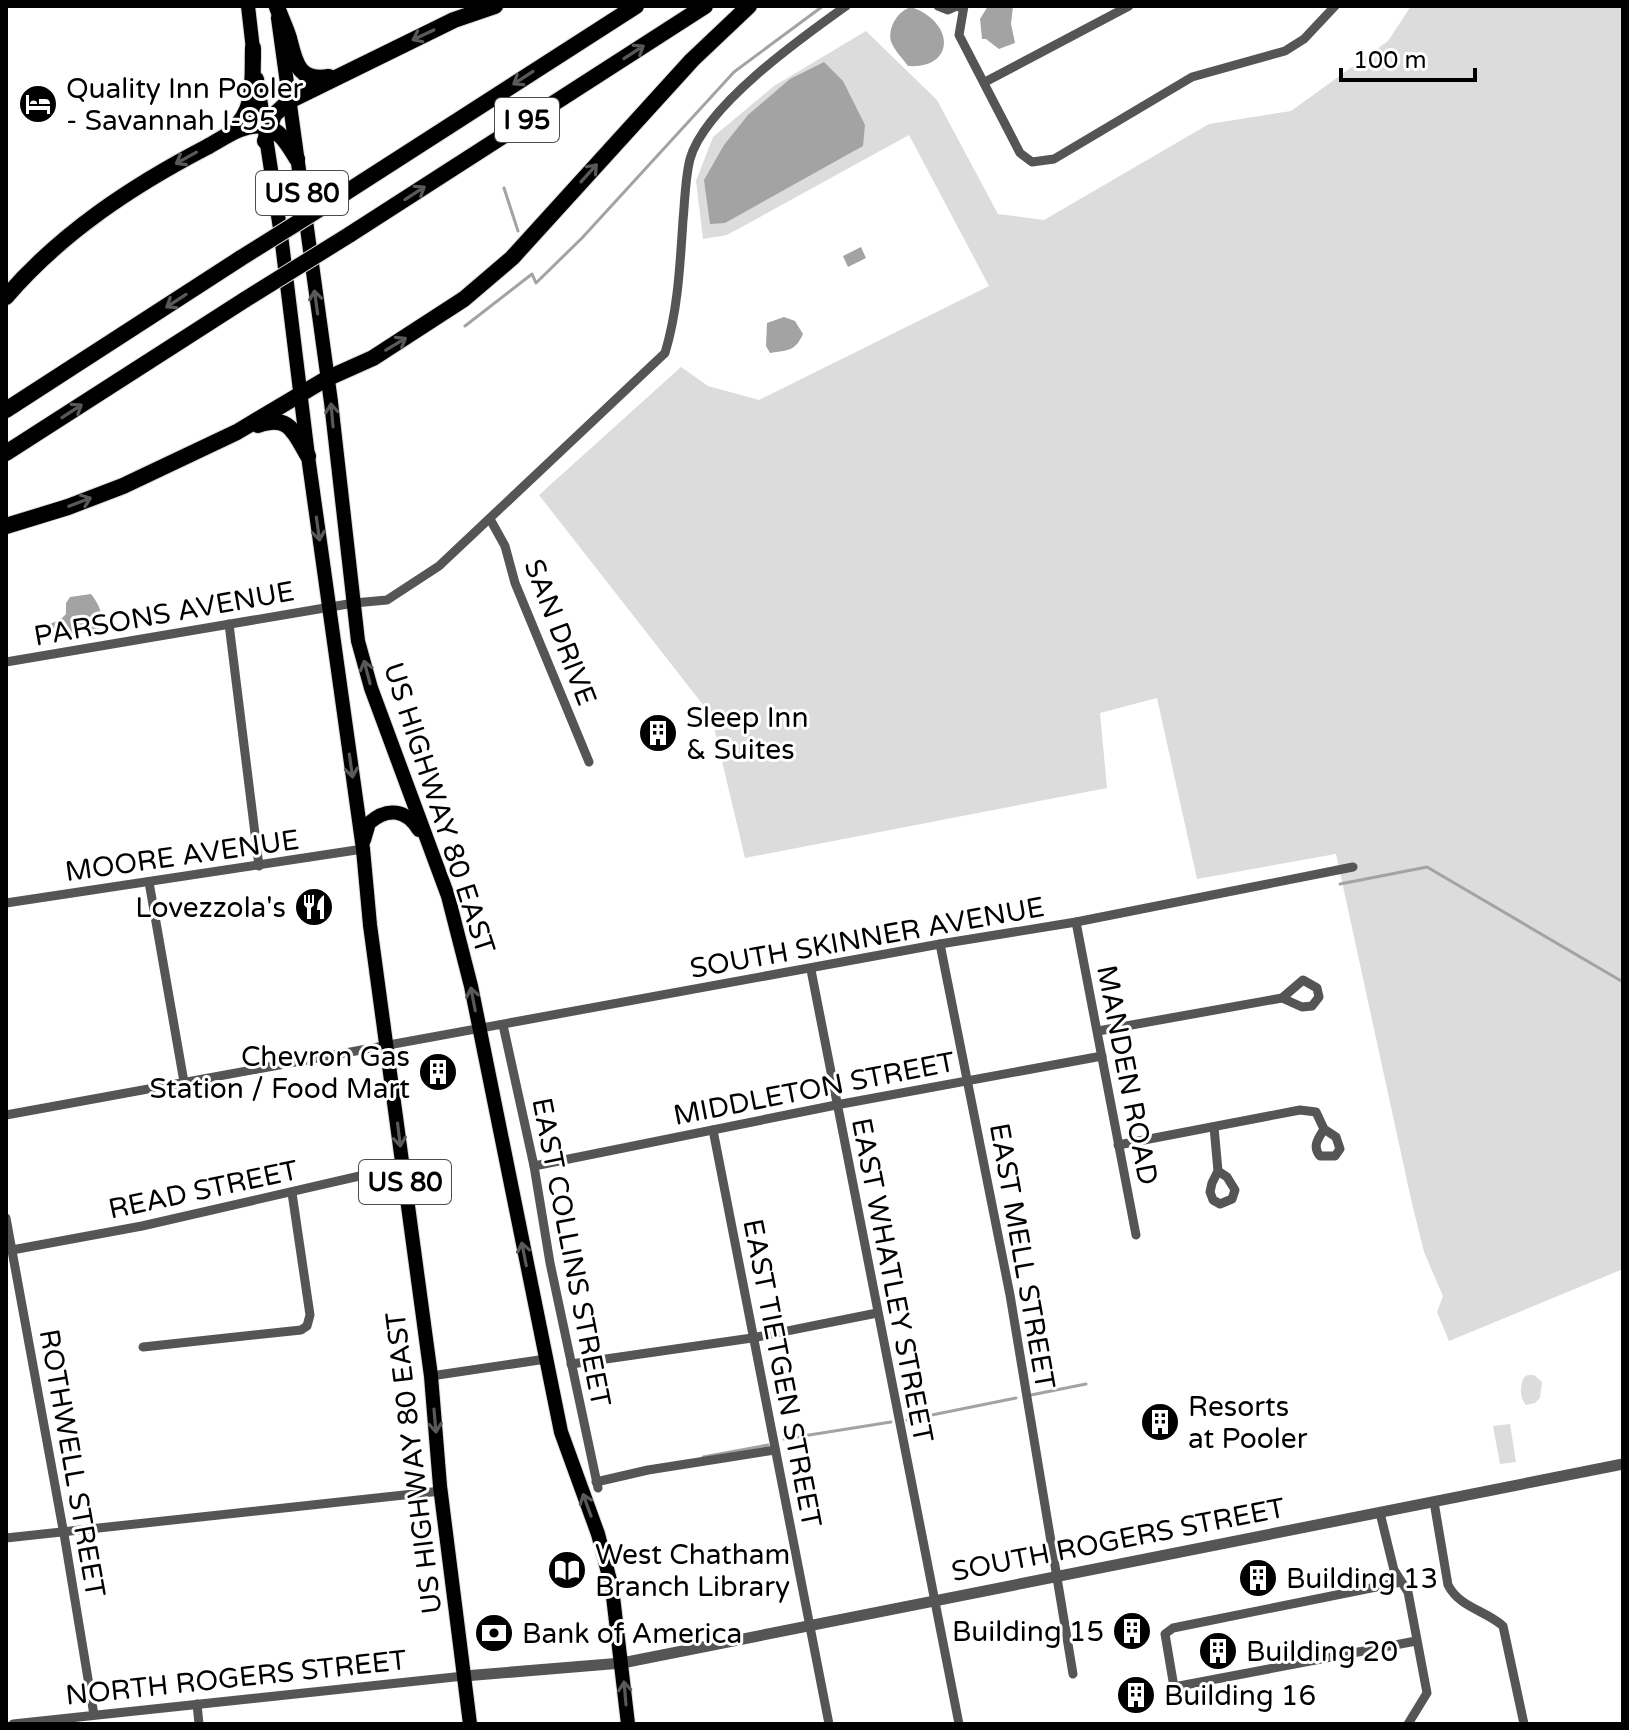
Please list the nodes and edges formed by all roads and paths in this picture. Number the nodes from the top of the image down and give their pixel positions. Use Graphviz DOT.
graph roads {
  1 [pos="248,6"];
  2 [pos="274,6"];
  3 [pos="495,6"];
  4 [pos="636,6"];
  5 [pos="705,6"];
  6 [pos="749,6"];
  7 [pos="846,6"];
  8 [pos="938,6"];
  9 [pos="1129,6"];
  10 [pos="1335,6"];
  11 [pos="960,7"];
  12 [pos="253,48"];
  13 [pos="339,75"];
  14 [pos="985,82"];
  15 [pos="289,101"];
  16 [pos="265,131"];
  17 [pos="219,141"];
  18 [pos="297,159"];
  19 [pos="6,297"];
  20 [pos="326,379"];
  21 [pos="301,397"];
  22 [pos="6,410"];
  23 [pos="237,432"];
  24 [pos="6,453"];
  25 [pos="308,456"];
  26 [pos="490,519"];
  27 [pos="6,526"];
  28 [pos="354,603"];
  29 [pos="330,608"];
  30 [pos="229,624"];
  31 [pos="6,662"];
  32 [pos="589,762"];
  33 [pos="363,849"];
  34 [pos="431,851"];
  35 [pos="259,866"];
  36 [pos="1353,867"];
  37 [pos="149,882"];
  38 [pos="6,903"];
  39 [pos="1076,922"];
  40 [pos="940,944"];
  41 [pos="811,970"];
  42 [pos="1282,998"];
  43 [pos="503,1025"];
  44 [pos="479,1028"];
  45 [pos="1098,1031"];
  46 [pos="387,1045"];
  47 [pos="1102,1056"];
  48 [pos="969,1080"];
  49 [pos="184,1082"];
  50 [pos="836,1105"];
  51 [pos="6,1115"];
  52 [pos="1214,1127"];
  53 [pos="1324,1129"];
  54 [pos="713,1130"];
  55 [pos="1118,1145"];
  56 [pos="403,1166"];
  57 [pos="534,1166"];
  58 [pos="1218,1171"];
  59 [pos="292,1193"];
  60 [pos="6,1218"];
  61 [pos="1136,1235"];
  62 [pos="12,1250"];
  63 [pos="877,1313"];
  64 [pos="752,1338"];
  65 [pos="143,1347"];
  66 [pos="546,1359"];
  67 [pos="571,1364"];
  68 [pos="431,1376"];
  69 [pos="775,1450"];
  70 [pos="1623,1464"];
  71 [pos="441,1491"];
  72 [pos="1434,1502"];
  73 [pos="1380,1513"];
  74 [pos="63,1531"];
  75 [pos="6,1538"];
  76 [pos="1055,1577"];
  77 [pos="1401,1582"];
  78 [pos="933,1600"];
  79 [pos="810,1625"];
  80 [pos="1416,1641"];
  81 [pos="622,1663"];
  82 [pos="1073,1674"];
  83 [pos="464,1676"];
  84 [pos="197,1704"];
  85 [pos="94,1715"];
  86 [pos="13,1724"];
  87 [pos="199,1724"];
  88 [pos="470,1724"];
  89 [pos="628,1724"];
  90 [pos="829,1724"];
  91 [pos="959,1724"];
  92 [pos="1408,1724"];
  93 [pos="1524,1724"];
  1 -- 12 [label="main road, US HIGHWAY 80 EAST / US 80"];
  2 -- 13 [label="highway"];
  2 -- 15 [label="main road, US HIGHWAY 80 EAST / US 80"];
  3 -- 13 [label="highway, one-way"];
  4 -- 22 [label="highway, I 95, one-way, bridge"];
  24 -- 5 [label="highway, I 95, one-way, bridge"];
  20 -- 6 [label="highway, one-way"];
  7 -- 26 [label="street, PARSONS AVENUE"];
  8 -- 11 [label="street"];
  9 -- 14 [label="street"];
  10 -- 14 [label="street"];
  11 -- 14 [label="street"];
  12 -- 16 [label="main road, US HIGHWAY 80 EAST / US 80"];
  12 -- 17 [label="highway"];
  13 -- 15 [label="highway"];
  15 -- 16 [label="highway"];
  15 -- 18 [label="main road, US HIGHWAY 80 EAST / US 80"];
  16 -- 17 [label="highway"];
  16 -- 18 [label="highway"];
  16 -- 21 [label="main road, US HIGHWAY 80 EAST / US 80"];
  17 -- 19 [label="highway, one-way"];
  20 -- 18 [label="main road, US HIGHWAY 80 EAST / US 80, one-way"];
  20 -- 21 [label="highway"];
  28 -- 20 [label="main road, US HIGHWAY 80 EAST / US 80, one-way"];
  21 -- 23 [label="highway"];
  21 -- 25 [label="main road, US HIGHWAY 80 EAST / US 80"];
  23 -- 25 [label="highway"];
  27 -- 23 [label="highway, one-way"];
  25 -- 29 [label="main road, US HIGHWAY 80 EAST / US 80, one-way"];
  26 -- 28 [label="street, PARSONS AVENUE"];
  26 -- 32 [label="street, SAN DRIVE"];
  28 -- 29 [label="street, PARSONS AVENUE"];
  34 -- 28 [label="main road, US HIGHWAY 80 EAST / US 80, one-way"];
  29 -- 30 [label="street, PARSONS AVENUE"];
  29 -- 33 [label="main road, US HIGHWAY 80 EAST / US 80, one-way"];
  30 -- 31 [label="street, PARSONS AVENUE"];
  30 -- 35 [label="street"];
  33 -- 34 [label="main road"];
  33 -- 35 [label="street, MOORE AVENUE"];
  33 -- 46 [label="main road, US HIGHWAY 80 EAST / US 80"];
  44 -- 34 [label="main road, US HIGHWAY 80 EAST / US 80, one-way"];
  35 -- 37 [label="street, MOORE AVENUE"];
  36 -- 39 [label="street, SOUTH SKINNER AVENUE"];
  37 -- 38 [label="street, MOORE AVENUE"];
  37 -- 49 [label="street"];
  39 -- 40 [label="street, SOUTH SKINNER AVENUE"];
  39 -- 45 [label="street, MANDEN ROAD"];
  40 -- 41 [label="street, SOUTH SKINNER AVENUE"];
  40 -- 48 [label="street, EAST MELL STREET"];
  41 -- 43 [label="street, SOUTH SKINNER AVENUE"];
  41 -- 50 [label="street, EAST WHATLEY STREET"];
  42 -- 45 [label="street"];
  43 -- 44 [label="street, SOUTH SKINNER AVENUE"];
  43 -- 57 [label="street, EAST COLLINS STREET"];
  44 -- 46 [label="street, SOUTH SKINNER AVENUE"];
  66 -- 44 [label="main road, US HIGHWAY 80 EAST / US 80, one-way"];
  45 -- 47 [label="street, MANDEN ROAD"];
  46 -- 49 [label="street, SOUTH SKINNER AVENUE"];
  46 -- 56 [label="main road, US HIGHWAY 80 EAST / US 80, one-way"];
  47 -- 48 [label="street, MIDDLETON STREET"];
  47 -- 55 [label="street, MANDEN ROAD"];
  48 -- 50 [label="street, MIDDLETON STREET"];
  48 -- 76 [label="street, EAST MELL STREET"];
  49 -- 51 [label="street, SOUTH SKINNER AVENUE"];
  50 -- 54 [label="street, MIDDLETON STREET"];
  50 -- 63 [label="street, EAST WHATLEY STREET"];
  52 -- 53 [label="street"];
  52 -- 55 [label="street"];
  52 -- 58 [label="street"];
  54 -- 57 [label="street, MIDDLETON STREET"];
  54 -- 64 [label="street, EAST TIETGEN STREET"];
  55 -- 61 [label="street, MANDEN ROAD"];
  56 -- 59 [label="street, READ STREET"];
  56 -- 68 [label="main road, US HIGHWAY 80 EAST / US 80"];
  57 -- 67 [label="street, EAST COLLINS STREET"];
  59 -- 62 [label="street, READ STREET"];
  59 -- 65 [label="street"];
  60 -- 62 [label="street, ROTHWELL STREET"];
  62 -- 74 [label="street, ROTHWELL STREET"];
  63 -- 64 [label="street"];
  63 -- 78 [label="street, EAST WHATLEY STREET"];
  64 -- 67 [label="street"];
  64 -- 69 [label="street, EAST TIETGEN STREET"];
  66 -- 68 [label="street"];
  81 -- 66 [label="main road, US HIGHWAY 80 EAST / US 80, one-way"];
  67 -- 69 [label="street, EAST COLLINS STREET"];
  68 -- 71 [label="main road, US HIGHWAY 80 EAST / US 80, one-way"];
  69 -- 79 [label="street, EAST TIETGEN STREET"];
  70 -- 72 [label="street, SOUTH ROGERS STREET"];
  71 -- 74 [label="street"];
  71 -- 83 [label="main road, US HIGHWAY 80 EAST / US 80"];
  72 -- 73 [label="street, SOUTH ROGERS STREET"];
  72 -- 93 [label="street"];
  73 -- 76 [label="street, SOUTH ROGERS STREET"];
  73 -- 77 [label="street"];
  74 -- 75 [label="street"];
  74 -- 85 [label="street, ROTHWELL STREET"];
  76 -- 78 [label="street, SOUTH ROGERS STREET"];
  76 -- 82 [label="street, EAST MELL STREET"];
  77 -- 80 [label="street"];
  77 -- 80 [label="street"];
  78 -- 79 [label="street, SOUTH ROGERS STREET"];
  78 -- 91 [label="street, EAST WHATLEY STREET"];
  79 -- 81 [label="street, SOUTH ROGERS STREET"];
  79 -- 90 [label="street, EAST TIETGEN STREET"];
  80 -- 92 [label="street"];
  81 -- 83 [label="street, SOUTH ROGERS STREET"];
  89 -- 81 [label="main road, US 80, one-way"];
  83 -- 84 [label="street, NORTH ROGERS STREET"];
  83 -- 88 [label="main road, US 80"];
  84 -- 85 [label="street, NORTH ROGERS STREET"];
  84 -- 87 [label="street"];
  85 -- 86 [label="street, NORTH ROGERS STREET"];
}
